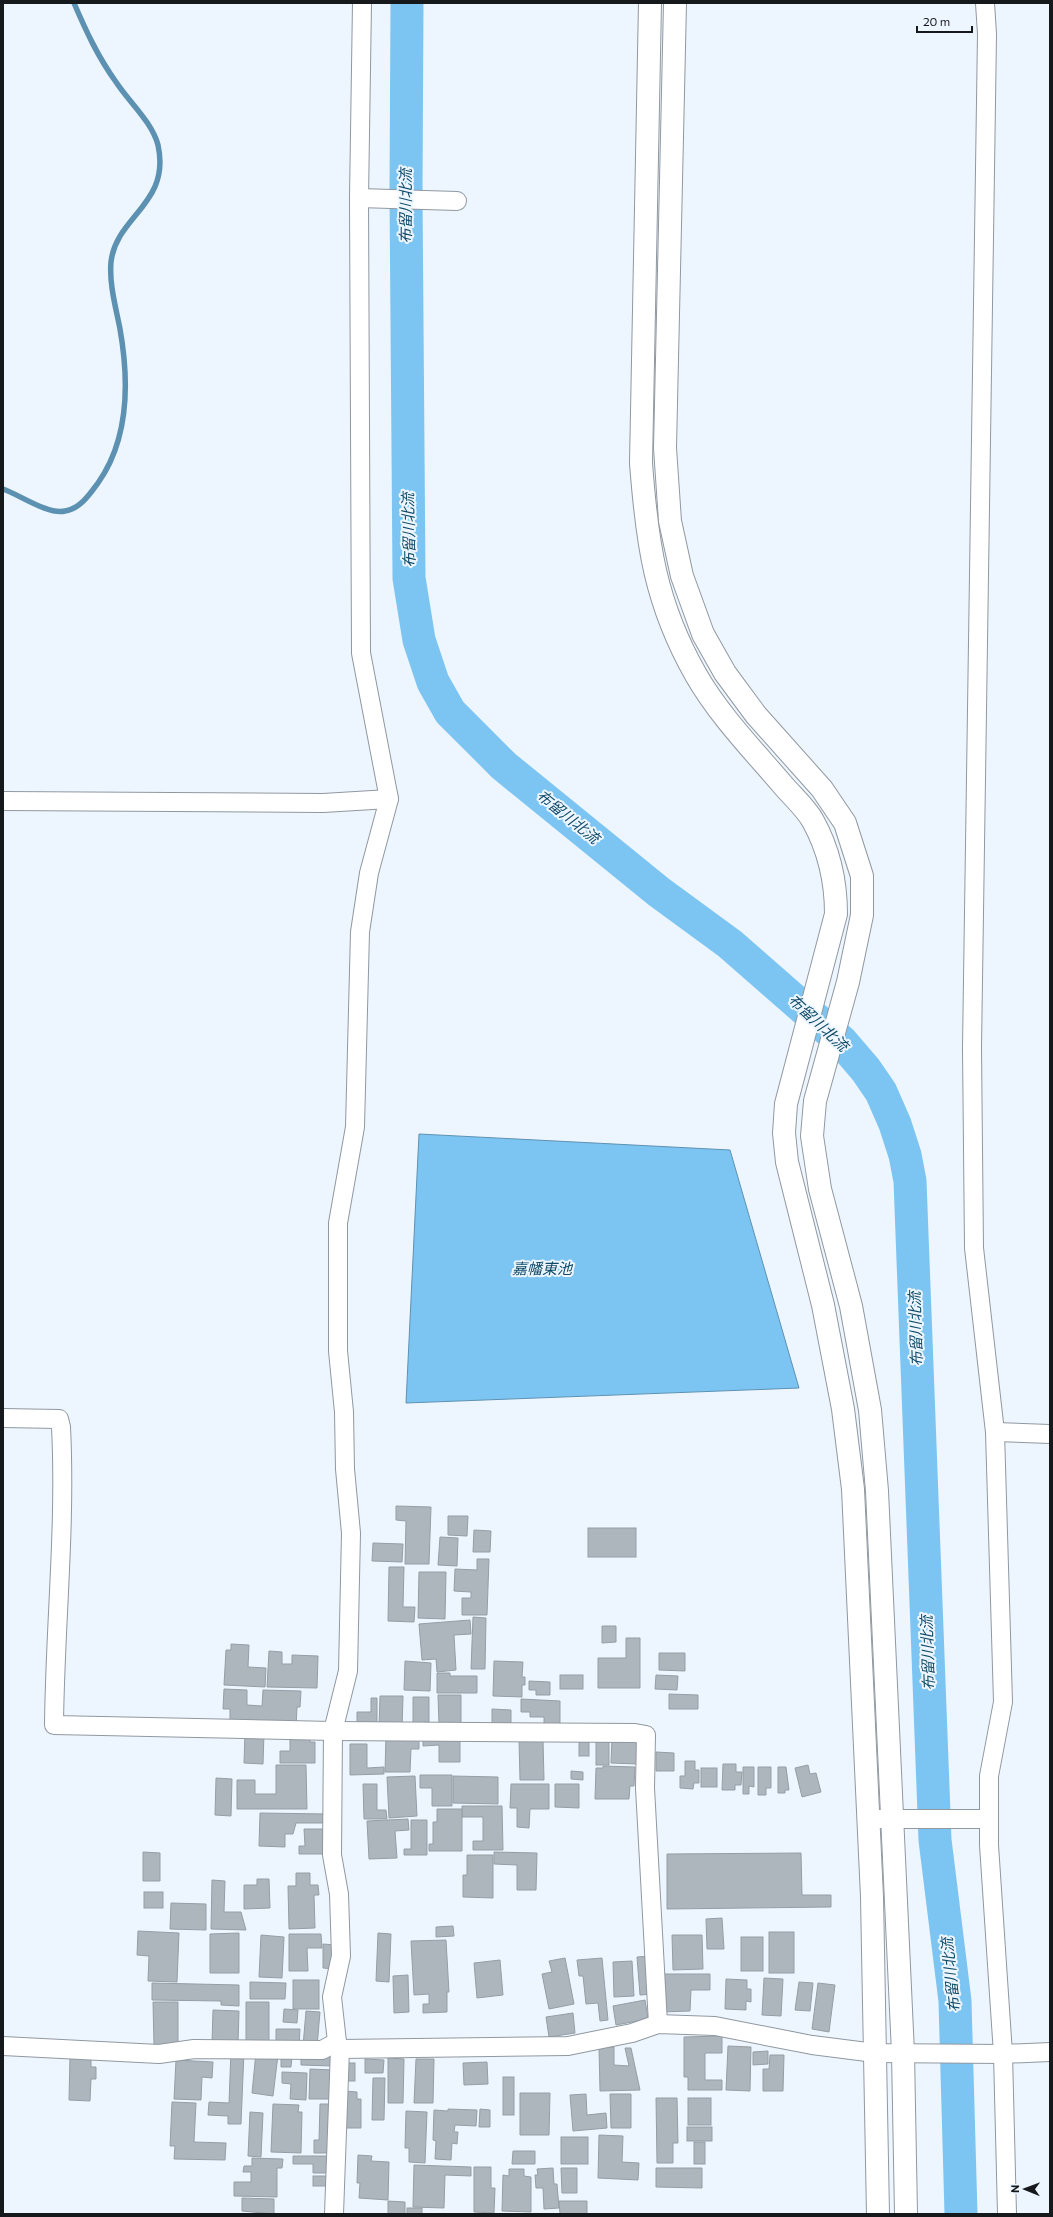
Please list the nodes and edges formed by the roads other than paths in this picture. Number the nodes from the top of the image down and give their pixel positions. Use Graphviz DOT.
graph roads {
  1 [pos="362,3"];
  2 [pos="650,3"];
  3 [pos="675,3"];
  4 [pos="985,3"];
  5 [pos="367,198"];
  6 [pos="457,202"];
  7 [pos="388,799"];
  8 [pos="3,801"];
  9 [pos="3,1418"];
  10 [pos="996,1432"];
  11 [pos="1050,1434"];
  12 [pos="333,1731"];
  13 [pos="868,1819"];
  14 [pos="900,1819"];
  15 [pos="985,1819"];
  16 [pos="658,2024"];
  17 [pos="3,2046"];
  18 [pos="338,2046"];
  19 [pos="1050,2052"];
  20 [pos="876,2053"];
  21 [pos="911,2054"];
  22 [pos="998,2054"];
  23 [pos="334,2214"];
  24 [pos="878,2214"];
  25 [pos="906,2214"];
  26 [pos="1007,2214"];
  1 -- 5 [label="street"];
  2 -- 13 [label="street"];
  3 -- 14 [label="street"];
  4 -- 10 [label="street"];
  5 -- 6 [label="street"];
  5 -- 7 [label="street"];
  7 -- 8 [label="street"];
  7 -- 12 [label="street"];
  9 -- 12 [label="street"];
  10 -- 11 [label="street"];
  10 -- 15 [label="street"];
  12 -- 16 [label="street"];
  12 -- 18 [label="street"];
  13 -- 14 [label="street"];
  13 -- 20 [label="street"];
  14 -- 15 [label="street"];
  14 -- 21 [label="street"];
  15 -- 22 [label="street"];
  16 -- 18 [label="street"];
  16 -- 20 [label="street"];
  17 -- 18 [label="street"];
  18 -- 23 [label="street"];
  19 -- 22 [label="street"];
  20 -- 21 [label="street"];
  20 -- 24 [label="street"];
  21 -- 22 [label="street"];
  21 -- 25 [label="street"];
  22 -- 26 [label="street"];
}
